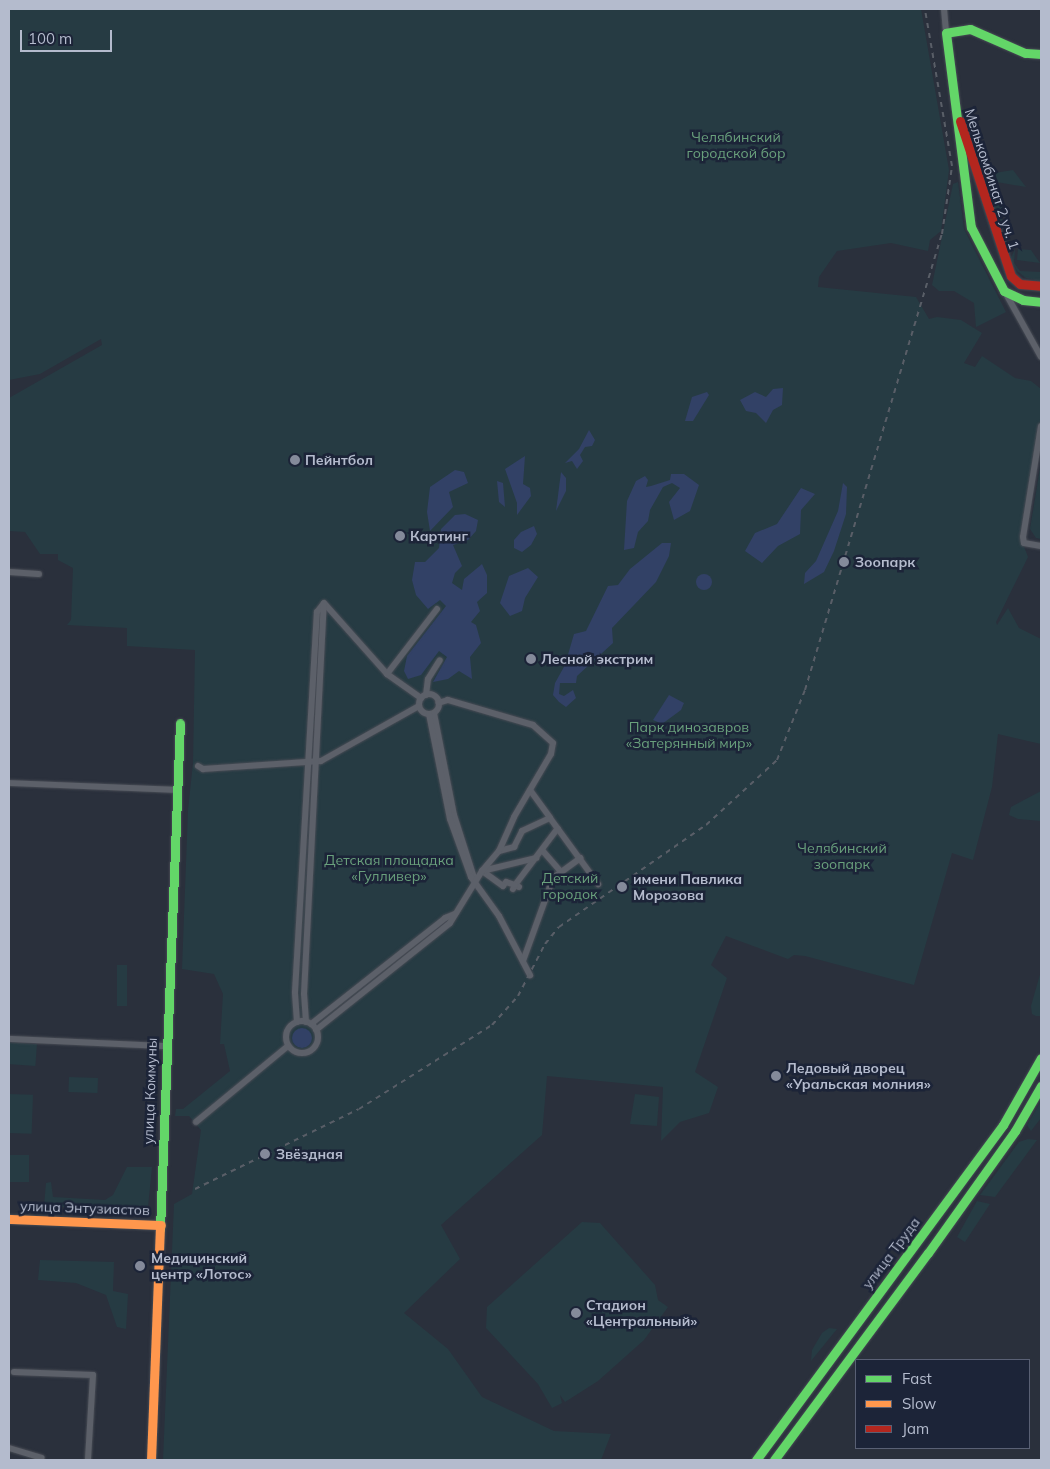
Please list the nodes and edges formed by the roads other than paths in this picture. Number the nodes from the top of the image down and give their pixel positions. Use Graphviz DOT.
graph roads {
  1 [pos="944,9"];
  2 [pos="946,33"];
  3 [pos="1041,54"];
  4 [pos="954,105"];
  5 [pos="1041,286"];
  6 [pos="1004,291"];
  7 [pos="1041,302"];
  8 [pos="1041,357"];
  9 [pos="1041,426"];
  10 [pos="1041,546"];
  11 [pos="9,572"];
  12 [pos="39,574"];
  13 [pos="324,603"];
  14 [pos="436,609"];
  15 [pos="440,660"];
  16 [pos="387,674"];
  17 [pos="423,697"];
  18 [pos="438,703"];
  19 [pos="419,706"];
  20 [pos="432,713"];
  21 [pos="180,723"];
  22 [pos="318,762"];
  23 [pos="309,763"];
  24 [pos="198,766"];
  25 [pos="9,783"];
  26 [pos="176,790"];
  27 [pos="530,790"];
  28 [pos="550,818"];
  29 [pos="558,828"];
  30 [pos="542,850"];
  31 [pos="499,852"];
  32 [pos="536,858"];
  33 [pos="581,858"];
  34 [pos="482,871"];
  35 [pos="561,872"];
  36 [pos="598,884"];
  37 [pos="476,885"];
  38 [pos="455,914"];
  39 [pos="523,961"];
  40 [pos="530,975"];
  41 [pos="297,1022"];
  42 [pos="308,1023"];
  43 [pos="316,1030"];
  44 [pos="9,1039"];
  45 [pos="165,1046"];
  46 [pos="288,1046"];
  47 [pos="1041,1058"];
  48 [pos="1041,1086"];
  49 [pos="196,1122"];
  50 [pos="9,1219"];
  51 [pos="161,1225"];
  52 [pos="901,1263"];
  53 [pos="914,1272"];
  54 [pos="14,1372"];
  55 [pos="9,1448"];
  56 [pos="42,1458"];
  57 [pos="88,1460"];
  58 [pos="151,1460"];
  59 [pos="756,1460"];
  60 [pos="774,1460"];
  1 -- 2 [label="street"];
  2 -- 3 [label="street"];
  2 -- 4 [label="street"];
  4 -- 5 [label="street, Мелькомбинат 2 уч. 1"];
  4 -- 6 [label="street, Мелькомбинат 2 уч. 1"];
  6 -- 7 [label="street"];
  6 -- 8 [label="street"];
  9 -- 10 [label="street"];
  11 -- 12 [label="street"];
  13 -- 16 [label="street"];
  13 -- 22 [label="street"];
  13 -- 23 [label="street"];
  14 -- 16 [label="street"];
  15 -- 17 [label="street"];
  16 -- 17 [label="street"];
  17 -- 18 [label="street"];
  17 -- 19 [label="street"];
  18 -- 20 [label="street"];
  18 -- 27 [label="street"];
  19 -- 20 [label="street"];
  19 -- 22 [label="street"];
  20 -- 37 [label="street"];
  21 -- 26 [label="street, улица Коммуны"];
  22 -- 23 [label="street"];
  22 -- 42 [label="street"];
  23 -- 24 [label="street"];
  23 -- 41 [label="street"];
  25 -- 26 [label="street"];
  26 -- 45 [label="street, улица Коммуны"];
  27 -- 28 [label="street"];
  27 -- 31 [label="street"];
  28 -- 29 [label="street"];
  28 -- 31 [label="street"];
  29 -- 30 [label="street"];
  29 -- 33 [label="street"];
  30 -- 32 [label="street"];
  30 -- 35 [label="street"];
  31 -- 34 [label="street"];
  32 -- 34 [label="street"];
  32 -- 34 [label="street"];
  33 -- 35 [label="street"];
  33 -- 36 [label="street"];
  34 -- 37 [label="street"];
  35 -- 39 [label="street"];
  37 -- 38 [label="street"];
  37 -- 39 [label="street"];
  38 -- 42 [label="street"];
  38 -- 43 [label="street"];
  39 -- 40 [label="street"];
  41 -- 42 [label="street"];
  41 -- 46 [label="street"];
  42 -- 43 [label="street"];
  43 -- 46 [label="street"];
  44 -- 45 [label="street"];
  45 -- 51 [label="street, улица Коммуны"];
  46 -- 49 [label="street"];
  47 -- 52 [label="street, улица Труда"];
  48 -- 53 [label="street, улица Труда"];
  50 -- 51 [label="street, улица Энтузиастов"];
  51 -- 58 [label="street, улица Коммуны"];
  52 -- 53 [label="street"];
  52 -- 59 [label="street, улица Труда"];
  53 -- 60 [label="street, улица Труда"];
  54 -- 57 [label="street"];
  55 -- 56 [label="street"];
}
